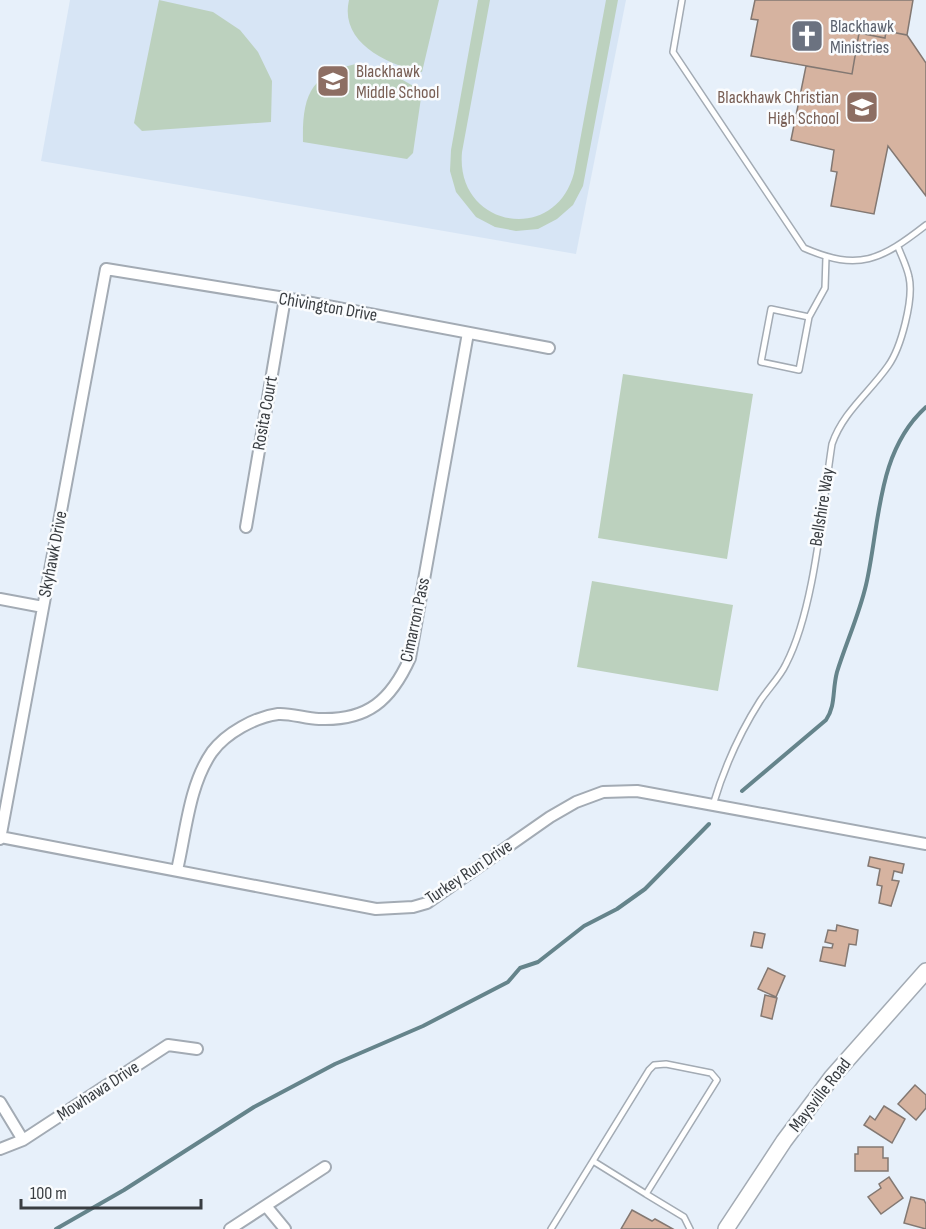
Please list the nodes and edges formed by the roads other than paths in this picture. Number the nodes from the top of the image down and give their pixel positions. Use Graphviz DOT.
graph roads {
  1 [pos="682,0"];
  2 [pos="926,225"];
  3 [pos="898,247"];
  4 [pos="826,257"];
  5 [pos="106,269"];
  6 [pos="285,298"];
  7 [pos="809,317"];
  8 [pos="468,333"];
  9 [pos="549,348"];
  10 [pos="246,527"];
  11 [pos="0,599"];
  12 [pos="43,607"];
  13 [pos="713,806"];
  14 [pos="0,838"];
  15 [pos="926,844"];
  16 [pos="177,870"];
  17 [pos="926,971"];
  18 [pos="198,1049"];
  19 [pos="0,1102"];
  20 [pos="23,1140"];
  21 [pos="0,1149"];
  22 [pos="593,1161"];
  23 [pos="325,1167"];
  24 [pos="646,1194"];
  25 [pos="266,1206"];
  26 [pos="230,1229"];
  27 [pos="285,1229"];
  28 [pos="551,1229"];
  29 [pos="690,1229"];
  30 [pos="726,1229"];
  1 -- 4 [label="lane"];
  2 -- 3 [label="lane"];
  3 -- 4 [label="lane"];
  3 -- 13 [label="lane, Bellshire Way"];
  4 -- 7 [label="lane"];
  5 -- 6 [label="street, Chivington Drive"];
  5 -- 12 [label="street, Skyhawk Drive"];
  6 -- 8 [label="street, Chivington Drive"];
  6 -- 10 [label="street, Rosita Court"];
  7 -- 7 [label="lane"];
  8 -- 9 [label="street, Chivington Drive"];
  8 -- 16 [label="street, Cimarron Pass"];
  11 -- 12 [label="street"];
  12 -- 14 [label="street, Skyhawk Drive"];
  13 -- 15 [label="street, Turkey Run Drive"];
  13 -- 16 [label="street, Turkey Run Drive"];
  14 -- 16 [label="street, Turkey Run Drive"];
  17 -- 30 [label="main road, Maysville Road"];
  18 -- 20 [label="street, Mowhawa Drive"];
  19 -- 20 [label="street"];
  20 -- 21 [label="street, Mowhawa Drive"];
  22 -- 24 [label="lane"];
  22 -- 24 [label="lane"];
  22 -- 28 [label="lane"];
  23 -- 25 [label="street"];
  24 -- 29 [label="lane"];
  25 -- 26 [label="street"];
  25 -- 27 [label="street"];
}
